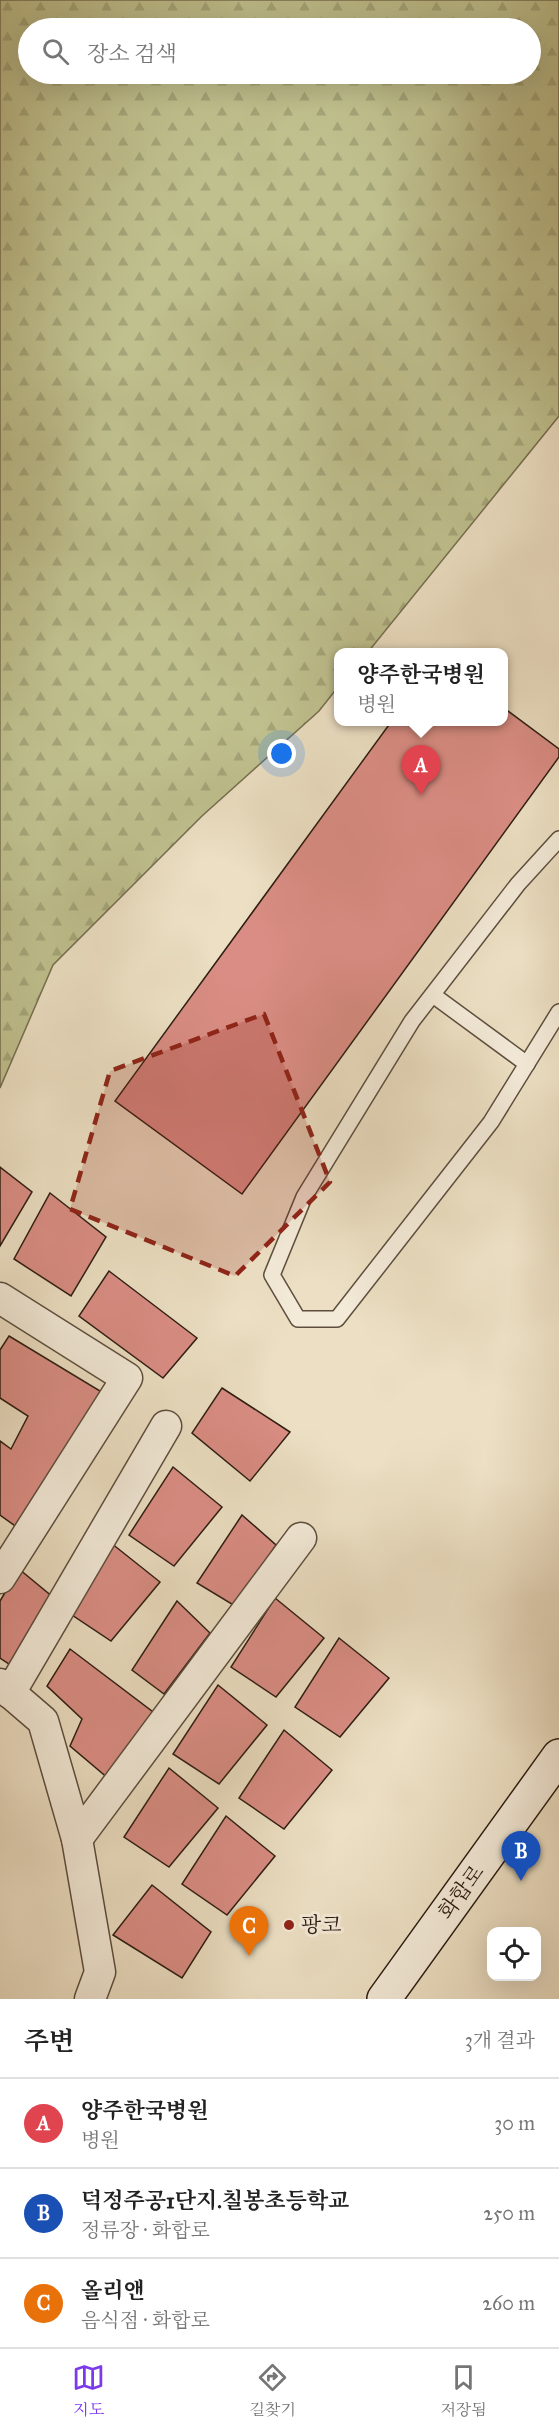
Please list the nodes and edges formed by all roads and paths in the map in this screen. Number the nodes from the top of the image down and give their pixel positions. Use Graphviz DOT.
graph roads {
  1 [pos="559,839"];
  2 [pos="433,995"];
  3 [pos="559,1012"];
  4 [pos="527,1064"];
  5 [pos="2,1303"];
  6 [pos="166,1425"];
  7 [pos="301,1538"];
  8 [pos="0,1578"];
  9 [pos="5,1689"];
  10 [pos="559,1756"];
  11 [pos="77,1839"];
  12 [pos="90,1999"];
  13 [pos="384,1999"];
  1 -- 2 [label="lane"];
  2 -- 4 [label="lane"];
  2 -- 4 [label="lane"];
  3 -- 4 [label="lane"];
  5 -- 8 [label="street"];
  6 -- 9 [label="street"];
  7 -- 11 [label="street"];
  9 -- 11 [label="street"];
  10 -- 13 [label="main road, 화합로"];
  11 -- 12 [label="street"];
}
